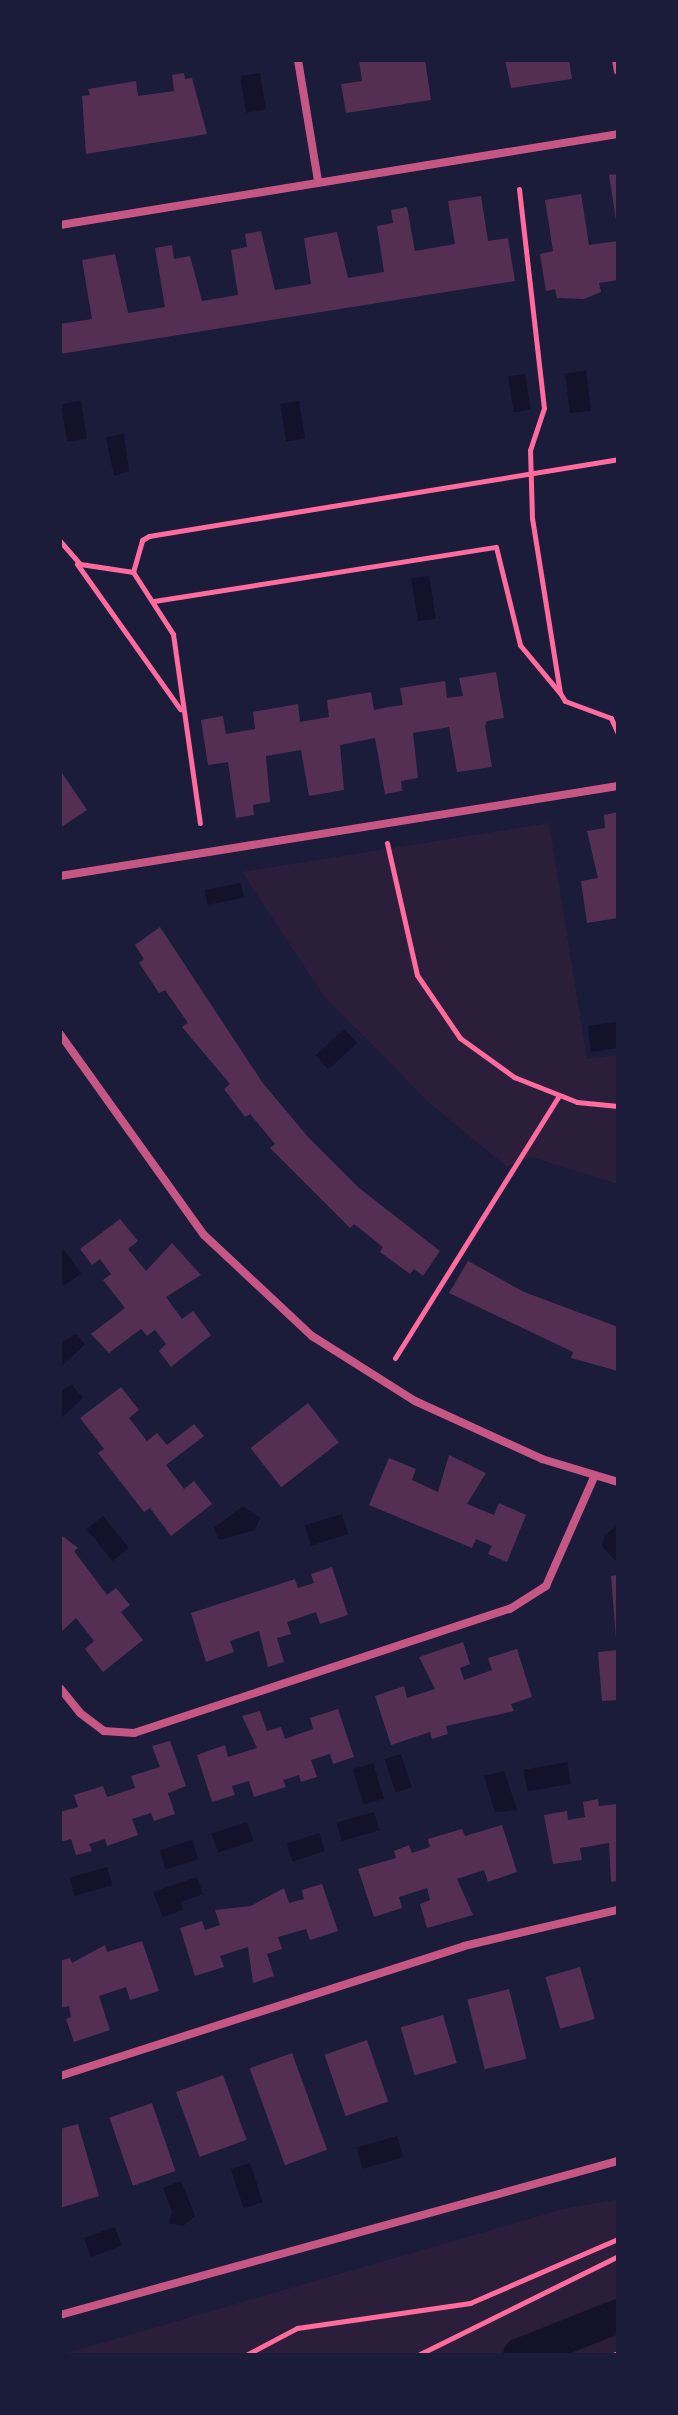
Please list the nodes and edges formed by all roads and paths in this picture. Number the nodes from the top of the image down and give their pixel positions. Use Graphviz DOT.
graph roads {
  1 [pos="298,60"];
  2 [pos="616,60"];
  3 [pos="618,71"];
  4 [pos="618,134"];
  5 [pos="318,181"];
  6 [pos="519,189"];
  7 [pos="60,225"];
  8 [pos="618,459"];
  9 [pos="530,472"];
  10 [pos="60,541"];
  11 [pos="74,560"];
  12 [pos="133,572"];
  13 [pos="154,601"];
  14 [pos="560,693"];
  15 [pos="183,712"];
  16 [pos="617,722"];
  17 [pos="618,734"];
  18 [pos="618,786"];
  19 [pos="200,823"];
  20 [pos="387,843"];
  21 [pos="60,876"];
  22 [pos="60,1034"];
  23 [pos="559,1096"];
  24 [pos="618,1106"];
  25 [pos="395,1358"];
  26 [pos="594,1477"];
  27 [pos="618,1482"];
  28 [pos="60,1688"];
  29 [pos="618,1910"];
  30 [pos="60,2076"];
  31 [pos="618,2161"];
  32 [pos="618,2239"];
  33 [pos="618,2256"];
  34 [pos="60,2315"];
  35 [pos="246,2355"];
  36 [pos="418,2355"];
  1 -- 5 [label="street"];
  2 -- 3 [label="street"];
  4 -- 5 [label="street"];
  5 -- 7 [label="street"];
  6 -- 9 [label="path"];
  8 -- 9 [label="path"];
  9 -- 12 [label="path"];
  9 -- 14 [label="path"];
  10 -- 11 [label="path"];
  11 -- 12 [label="path"];
  11 -- 15 [label="path"];
  12 -- 13 [label="path"];
  13 -- 14 [label="path"];
  13 -- 15 [label="path"];
  14 -- 16 [label="path"];
  15 -- 19 [label="path"];
  16 -- 17 [label="path"];
  18 -- 21 [label="street"];
  20 -- 23 [label="path"];
  22 -- 26 [label="street"];
  23 -- 24 [label="path"];
  23 -- 25 [label="path"];
  26 -- 27 [label="street"];
  26 -- 28 [label="street"];
  29 -- 30 [label="street"];
  31 -- 34 [label="street"];
  32 -- 35 [label="path"];
  33 -- 36 [label="path"];
}
